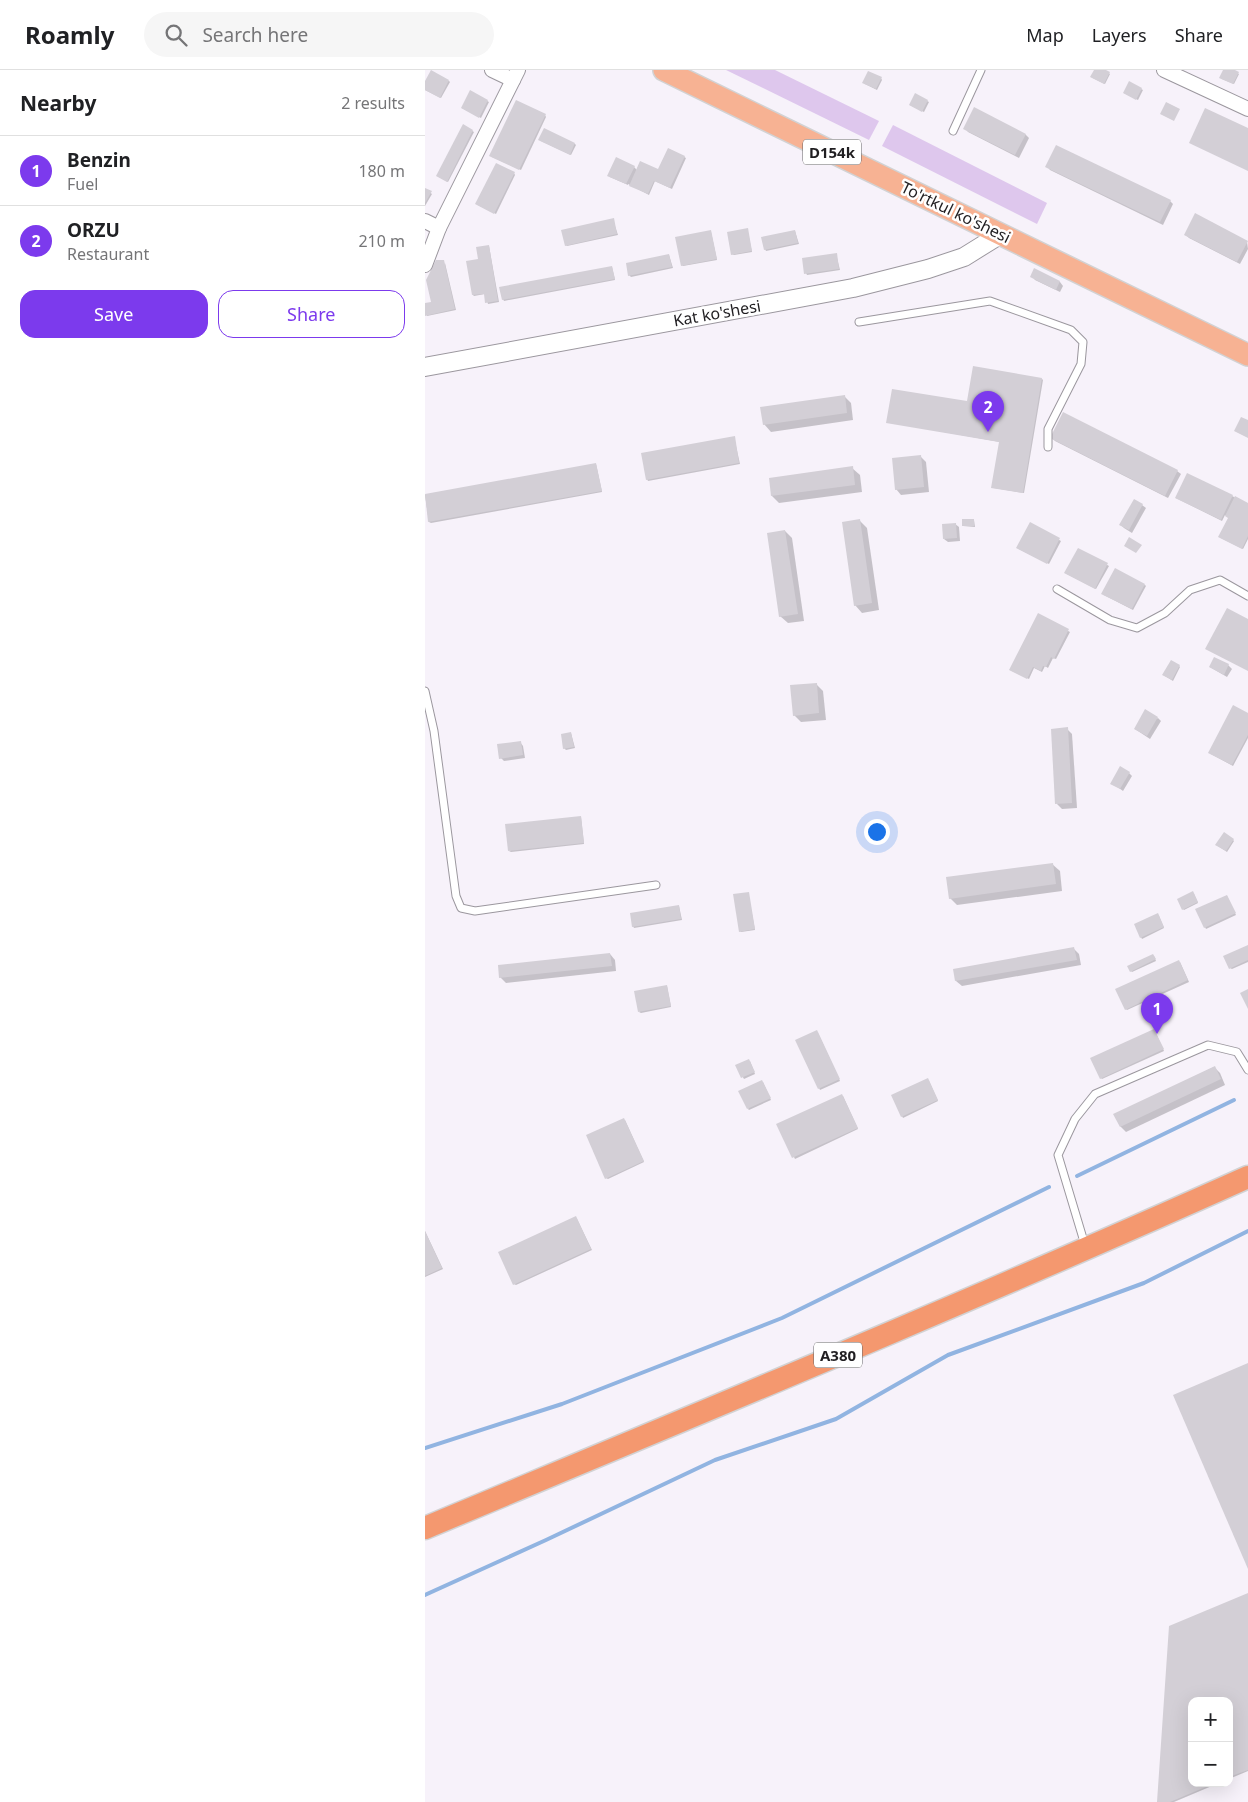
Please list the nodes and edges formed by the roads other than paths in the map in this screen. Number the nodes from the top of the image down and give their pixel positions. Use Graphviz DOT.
graph roads {
  1 [pos="492,70"];
  2 [pos="664,70"];
  3 [pos="981,70"];
  4 [pos="1163,70"];
  5 [pos="516,75"];
  6 [pos="1248,109"];
  7 [pos="953,131"];
  8 [pos="425,221"];
  9 [pos="439,228"];
  10 [pos="1001,234"];
  11 [pos="425,265"];
  12 [pos="859,322"];
  13 [pos="1248,355"];
  14 [pos="425,367"];
  15 [pos="1048,448"];
  16 [pos="1057,589"];
  17 [pos="1248,596"];
  18 [pos="425,691"];
  19 [pos="656,885"];
  20 [pos="1248,1070"];
  21 [pos="1248,1177"];
  22 [pos="1086,1249"];
  23 [pos="425,1528"];
  1 -- 5 [label="street"];
  2 -- 10 [label="main road, To'rtkul ko'shesi / D154k"];
  3 -- 7 [label="lane"];
  4 -- 6 [label="street"];
  5 -- 9 [label="street"];
  8 -- 9 [label="street"];
  9 -- 11 [label="street"];
  10 -- 13 [label="main road, To'rtkul ko'shesi / D154k"];
  10 -- 14 [label="street, Kat ko'shesi"];
  12 -- 15 [label="lane"];
  16 -- 17 [label="lane"];
  18 -- 19 [label="lane"];
  20 -- 22 [label="lane"];
  21 -- 22 [label="highway, A380"];
  22 -- 23 [label="highway, A380"];
}
